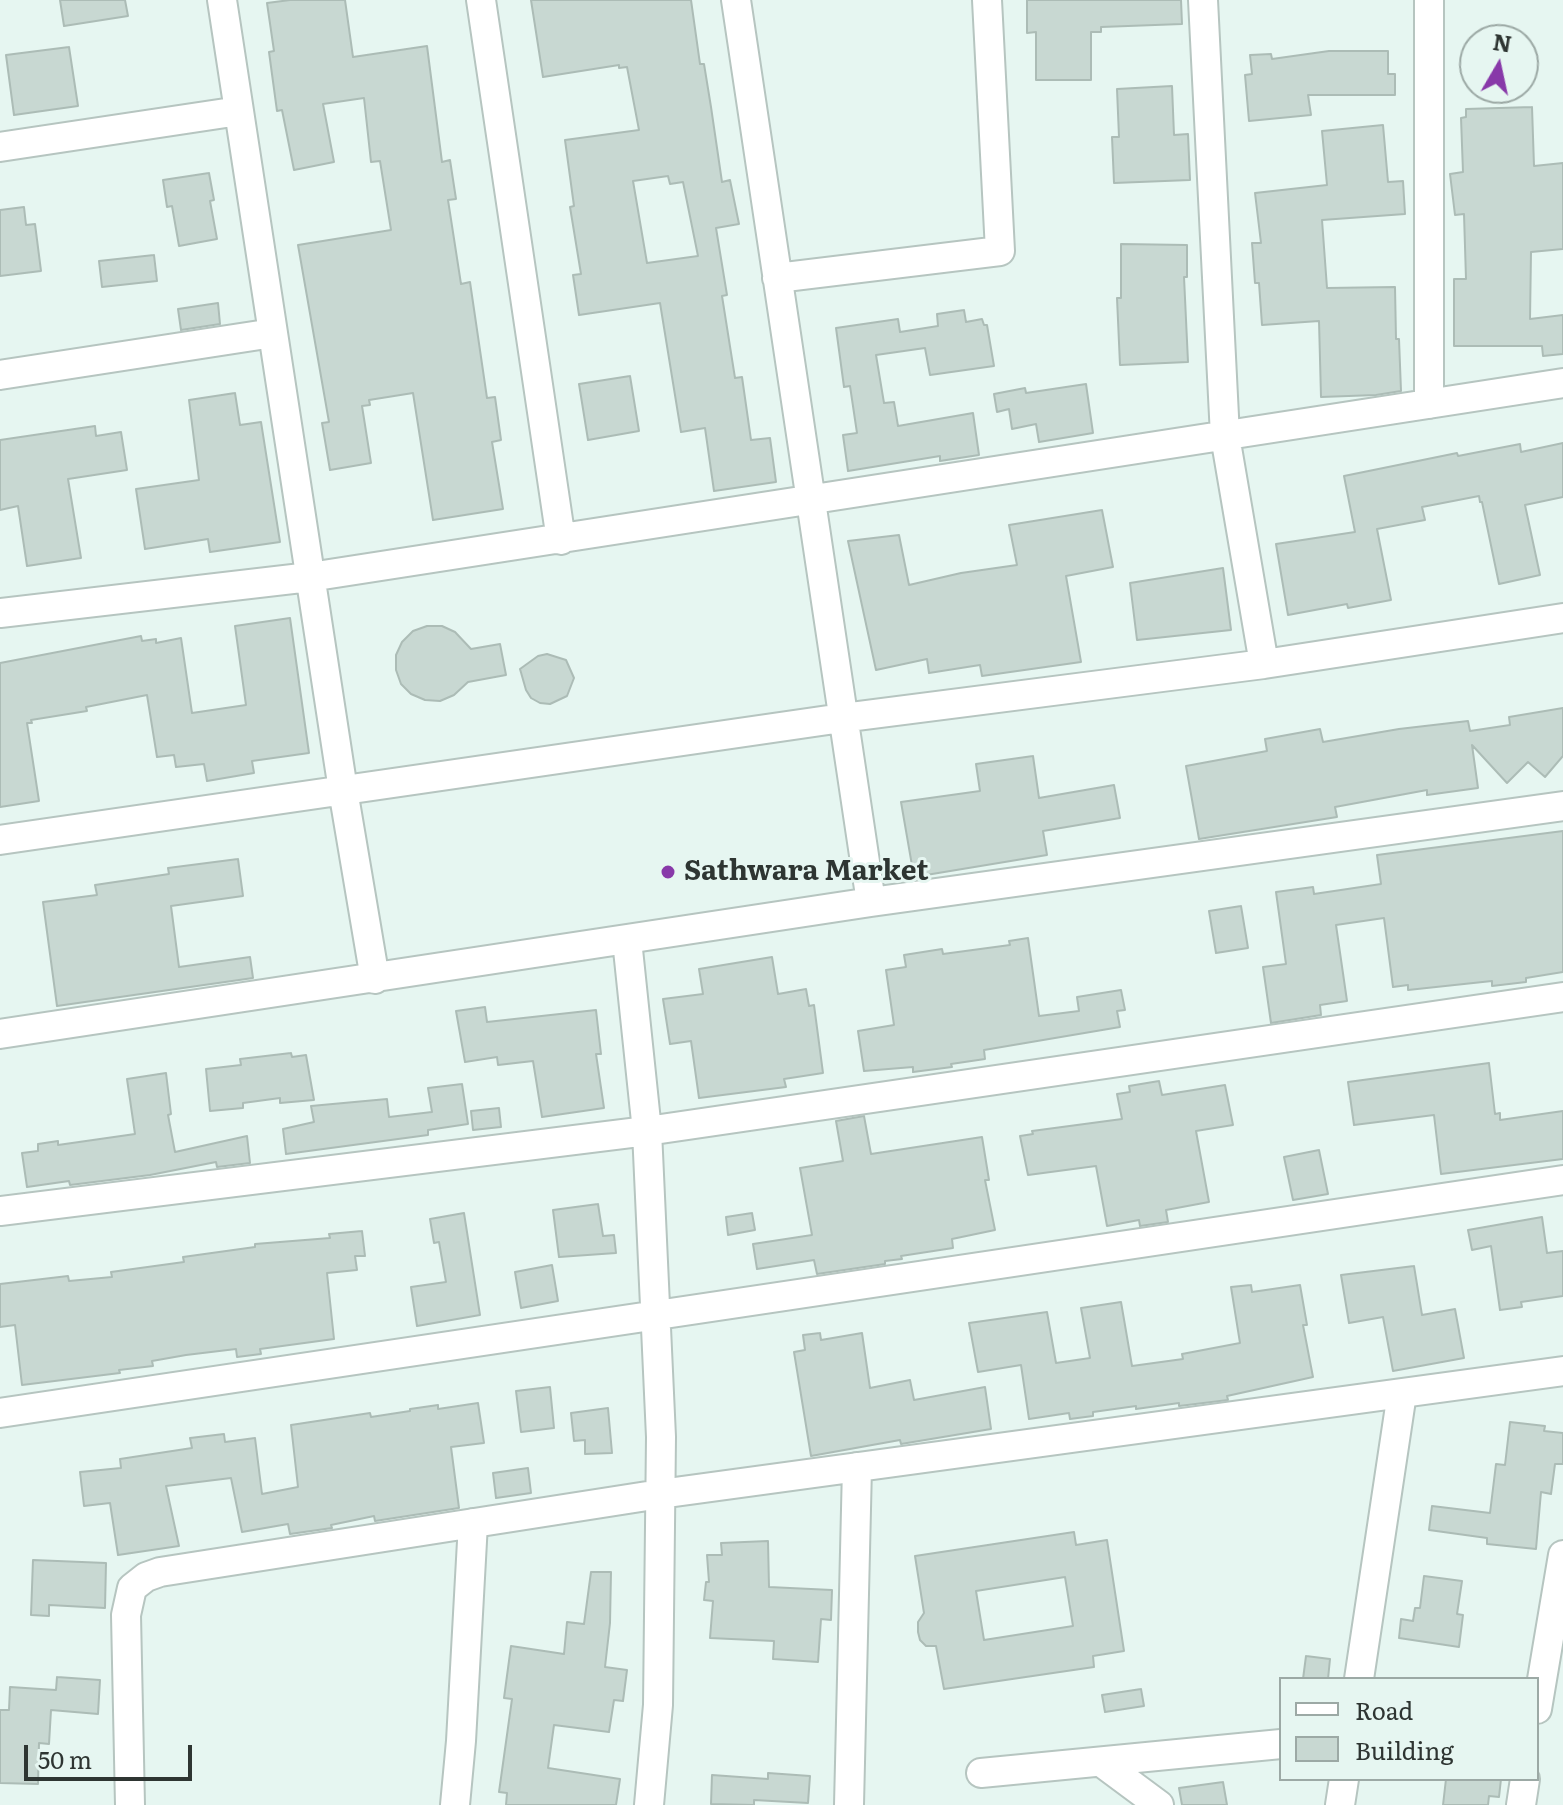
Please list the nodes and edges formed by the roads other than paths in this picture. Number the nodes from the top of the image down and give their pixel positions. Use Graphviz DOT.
graph roads {
  1 [pos="222,0"];
  2 [pos="481,0"];
  3 [pos="736,0"];
  4 [pos="987,0"];
  5 [pos="1203,0"];
  6 [pos="1429,0"];
  7 [pos="239,111"];
  8 [pos="0,147"];
  9 [pos="777,278"];
  10 [pos="273,333"];
  11 [pos="0,375"];
  12 [pos="1563,383"];
  13 [pos="1429,404"];
  14 [pos="1225,436"];
  15 [pos="810,501"];
  16 [pos="561,540"];
  17 [pos="310,577"];
  18 [pos="0,613"];
  19 [pos="1563,618"];
  20 [pos="1264,664"];
  21 [pos="842,718"];
  22 [pos="343,790"];
  23 [pos="1563,806"];
  24 [pos="0,840"];
  25 [pos="871,902"];
  26 [pos="627,940"];
  27 [pos="375,979"];
  28 [pos="1563,997"];
  29 [pos="0,1034"];
  30 [pos="647,1131"];
  31 [pos="1563,1180"];
  32 [pos="0,1211"];
  33 [pos="657,1314"];
  34 [pos="1563,1371"];
  35 [pos="1402,1393"];
  36 [pos="0,1413"];
  37 [pos="857,1467"];
  38 [pos="660,1494"];
  39 [pos="473,1523"];
  40 [pos="1563,1555"];
  41 [pos="1359,1677"];
  42 [pos="1539,1697"];
  43 [pos="1279,1744"];
  44 [pos="1101,1762"];
  45 [pos="981,1773"];
  46 [pos="1344,1781"];
  47 [pos="1525,1781"];
  48 [pos="130,1805"];
  49 [pos="455,1805"];
  50 [pos="649,1805"];
  51 [pos="849,1805"];
  52 [pos="1159,1805"];
  53 [pos="1340,1805"];
  54 [pos="1521,1805"];
  1 -- 7 [label="street"];
  2 -- 16 [label="street"];
  3 -- 9 [label="street"];
  4 -- 9 [label="street"];
  5 -- 14 [label="street"];
  6 -- 13 [label="street"];
  7 -- 8 [label="street"];
  7 -- 10 [label="street"];
  9 -- 15 [label="street"];
  10 -- 11 [label="street"];
  10 -- 17 [label="street"];
  12 -- 13 [label="street"];
  13 -- 14 [label="street"];
  14 -- 15 [label="street"];
  14 -- 20 [label="street"];
  15 -- 16 [label="street"];
  15 -- 21 [label="street"];
  16 -- 17 [label="street"];
  17 -- 18 [label="street"];
  17 -- 22 [label="street"];
  19 -- 20 [label="street"];
  20 -- 21 [label="street"];
  21 -- 22 [label="street"];
  21 -- 25 [label="street"];
  22 -- 24 [label="street"];
  22 -- 27 [label="street"];
  23 -- 25 [label="street"];
  25 -- 26 [label="street"];
  26 -- 27 [label="street"];
  26 -- 30 [label="street"];
  27 -- 29 [label="street"];
  28 -- 30 [label="street"];
  30 -- 32 [label="street"];
  30 -- 33 [label="street"];
  31 -- 33 [label="street"];
  33 -- 36 [label="street"];
  33 -- 38 [label="street"];
  34 -- 35 [label="street"];
  35 -- 37 [label="street"];
  35 -- 41 [label="street"];
  37 -- 38 [label="street"];
  37 -- 51 [label="street"];
  38 -- 39 [label="street"];
  38 -- 50 [label="street"];
  39 -- 48 [label="street"];
  39 -- 49 [label="street"];
  40 -- 42 [label="street"];
  43 -- 44 [label="street"];
  44 -- 45 [label="street"];
  44 -- 52 [label="street"];
  46 -- 53 [label="street"];
  47 -- 54 [label="street"];
}
